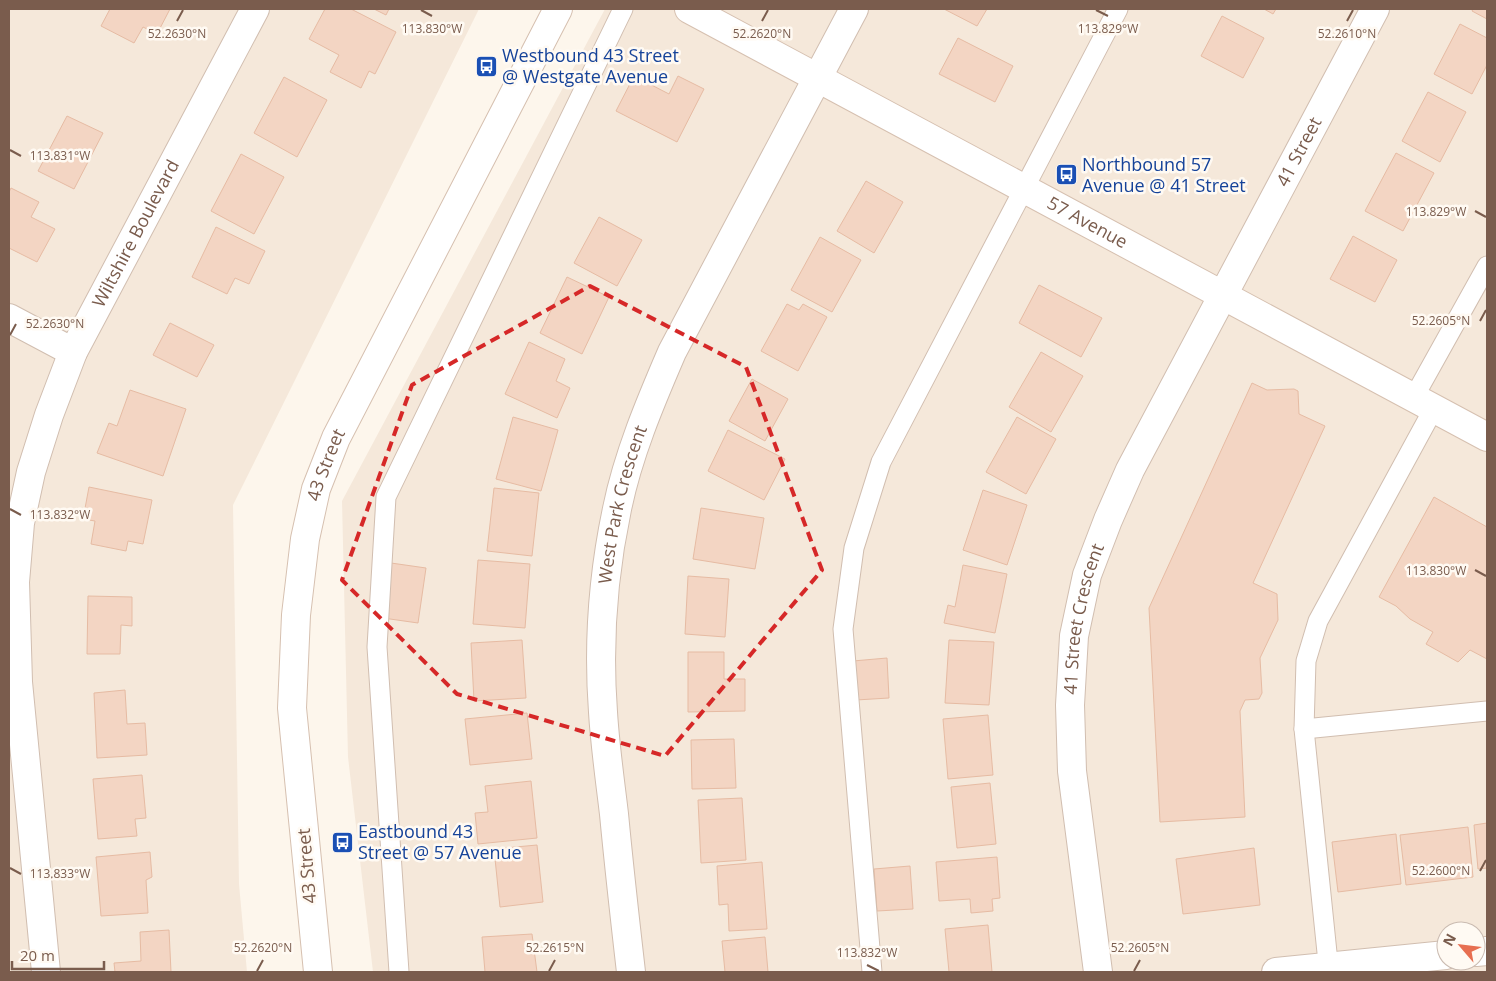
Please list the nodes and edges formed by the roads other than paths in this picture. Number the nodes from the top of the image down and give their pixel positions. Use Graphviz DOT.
graph roads {
  1 [pos="255,9"];
  2 [pos="558,9"];
  3 [pos="623,9"];
  4 [pos="689,9"];
  5 [pos="854,9"];
  6 [pos="1118,9"];
  7 [pos="1375,9"];
  8 [pos="818,78"];
  9 [pos="1025,188"];
  10 [pos="1487,266"];
  11 [pos="1223,294"];
  12 [pos="9,318"];
  13 [pos="73,352"];
  14 [pos="1424,403"];
  15 [pos="1487,437"];
  16 [pos="13,683"];
  17 [pos="1487,711"];
  18 [pos="1304,729"];
  19 [pos="1436,956"];
  20 [pos="1329,970"];
  21 [pos="46,972"];
  22 [pos="318,972"];
  23 [pos="399,972"];
  24 [pos="631,972"];
  25 [pos="872,972"];
  26 [pos="1098,972"];
  27 [pos="1276,972"];
  1 -- 13 [label="street, Wiltshire Boulevard"];
  2 -- 22 [label="street, 43 Street"];
  3 -- 23 [label="lane"];
  4 -- 8 [label="street, 57 Avenue"];
  5 -- 8 [label="street, West Park Crescent"];
  6 -- 9 [label="lane"];
  7 -- 11 [label="street, 41 Street"];
  8 -- 9 [label="street, 57 Avenue"];
  8 -- 24 [label="street, West Park Crescent"];
  9 -- 11 [label="street, 57 Avenue"];
  9 -- 25 [label="lane"];
  10 -- 14 [label="lane"];
  11 -- 14 [label="street, 57 Avenue"];
  11 -- 26 [label="street, 41 Street Crescent"];
  12 -- 13 [label="street"];
  13 -- 16 [label="street, Wiltshire Boulevard"];
  14 -- 15 [label="street, 57 Avenue"];
  14 -- 18 [label="lane"];
  16 -- 21 [label="street, Wiltshire Boulevard"];
  17 -- 18 [label="lane"];
  18 -- 20 [label="lane"];
  19 -- 20 [label="street"];
  20 -- 27 [label="street"];
}
